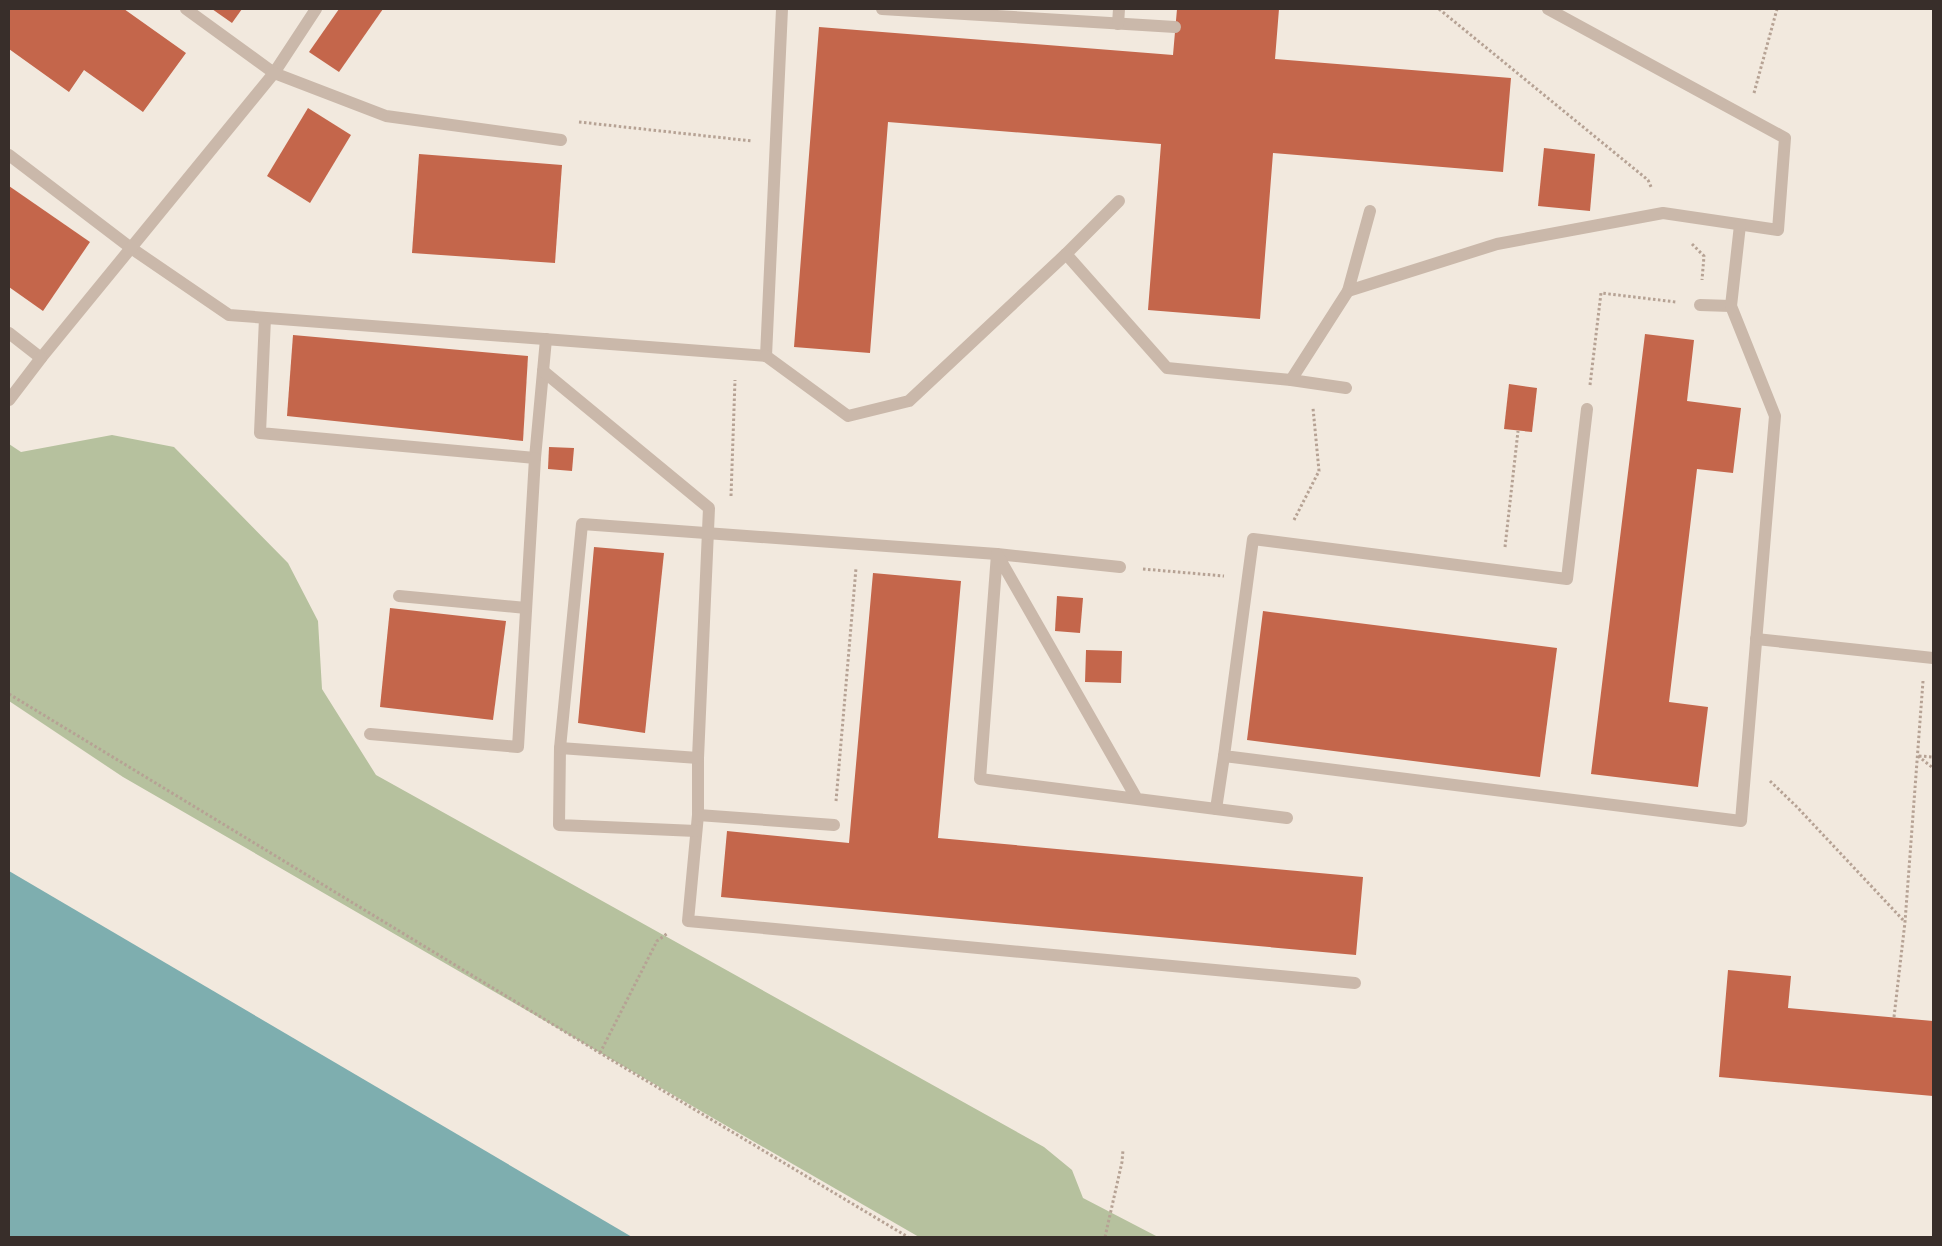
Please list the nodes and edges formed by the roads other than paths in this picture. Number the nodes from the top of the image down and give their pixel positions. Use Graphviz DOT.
graph roads {
  1 [pos="186,9"];
  2 [pos="316,9"];
  3 [pos="782,9"];
  4 [pos="882,9"];
  5 [pos="1119,9"];
  6 [pos="1548,9"];
  7 [pos="1118,24"];
  8 [pos="1176,27"];
  9 [pos="274,74"];
  10 [pos="561,140"];
  11 [pos="9,155"];
  12 [pos="1119,201"];
  13 [pos="1370,211"];
  14 [pos="1740,225"];
  15 [pos="131,248"];
  16 [pos="1066,254"];
  17 [pos="1348,291"];
  18 [pos="1700,305"];
  19 [pos="1731,306"];
  20 [pos="265,318"];
  21 [pos="9,333"];
  22 [pos="546,339"];
  23 [pos="766,356"];
  24 [pos="41,358"];
  25 [pos="543,371"];
  26 [pos="1291,380"];
  27 [pos="1346,388"];
  28 [pos="9,400"];
  29 [pos="1587,409"];
  30 [pos="535,458"];
  31 [pos="708,535"];
  32 [pos="997,554"];
  33 [pos="1120,567"];
  34 [pos="400,596"];
  35 [pos="526,608"];
  36 [pos="1756,639"];
  37 [pos="1933,658"];
  38 [pos="370,734"];
  39 [pos="560,748"];
  40 [pos="1224,756"];
  41 [pos="698,758"];
  42 [pos="1137,799"];
  43 [pos="1216,809"];
  44 [pos="698,815"];
  45 [pos="1287,818"];
  46 [pos="834,824"];
  47 [pos="696,831"];
  48 [pos="1355,984"];
  1 -- 9 [label="lane"];
  2 -- 9 [label="lane"];
  3 -- 23 [label="lane"];
  4 -- 7 [label="lane"];
  5 -- 7 [label="lane"];
  6 -- 14 [label="lane"];
  7 -- 8 [label="lane"];
  9 -- 10 [label="lane"];
  9 -- 15 [label="lane"];
  11 -- 15 [label="lane"];
  12 -- 16 [label="lane"];
  13 -- 17 [label="lane"];
  14 -- 17 [label="lane"];
  14 -- 19 [label="lane"];
  15 -- 20 [label="lane"];
  15 -- 24 [label="lane"];
  16 -- 23 [label="lane"];
  16 -- 26 [label="lane"];
  17 -- 26 [label="lane"];
  18 -- 19 [label="lane"];
  19 -- 36 [label="lane"];
  20 -- 22 [label="lane"];
  20 -- 30 [label="lane"];
  21 -- 24 [label="lane"];
  22 -- 23 [label="lane"];
  22 -- 25 [label="lane"];
  24 -- 28 [label="lane"];
  25 -- 30 [label="lane"];
  25 -- 31 [label="lane"];
  26 -- 27 [label="lane"];
  29 -- 40 [label="lane"];
  30 -- 35 [label="lane"];
  31 -- 32 [label="lane"];
  31 -- 39 [label="lane"];
  31 -- 41 [label="lane"];
  32 -- 33 [label="lane"];
  32 -- 42 [label="lane"];
  32 -- 42 [label="lane"];
  34 -- 35 [label="lane"];
  35 -- 38 [label="lane"];
  36 -- 37 [label="lane"];
  36 -- 40 [label="lane"];
  39 -- 41 [label="lane"];
  39 -- 47 [label="lane"];
  40 -- 43 [label="lane"];
  41 -- 44 [label="lane"];
  42 -- 43 [label="lane"];
  43 -- 45 [label="lane"];
  44 -- 46 [label="lane"];
  44 -- 47 [label="lane"];
  47 -- 48 [label="lane"];
}
